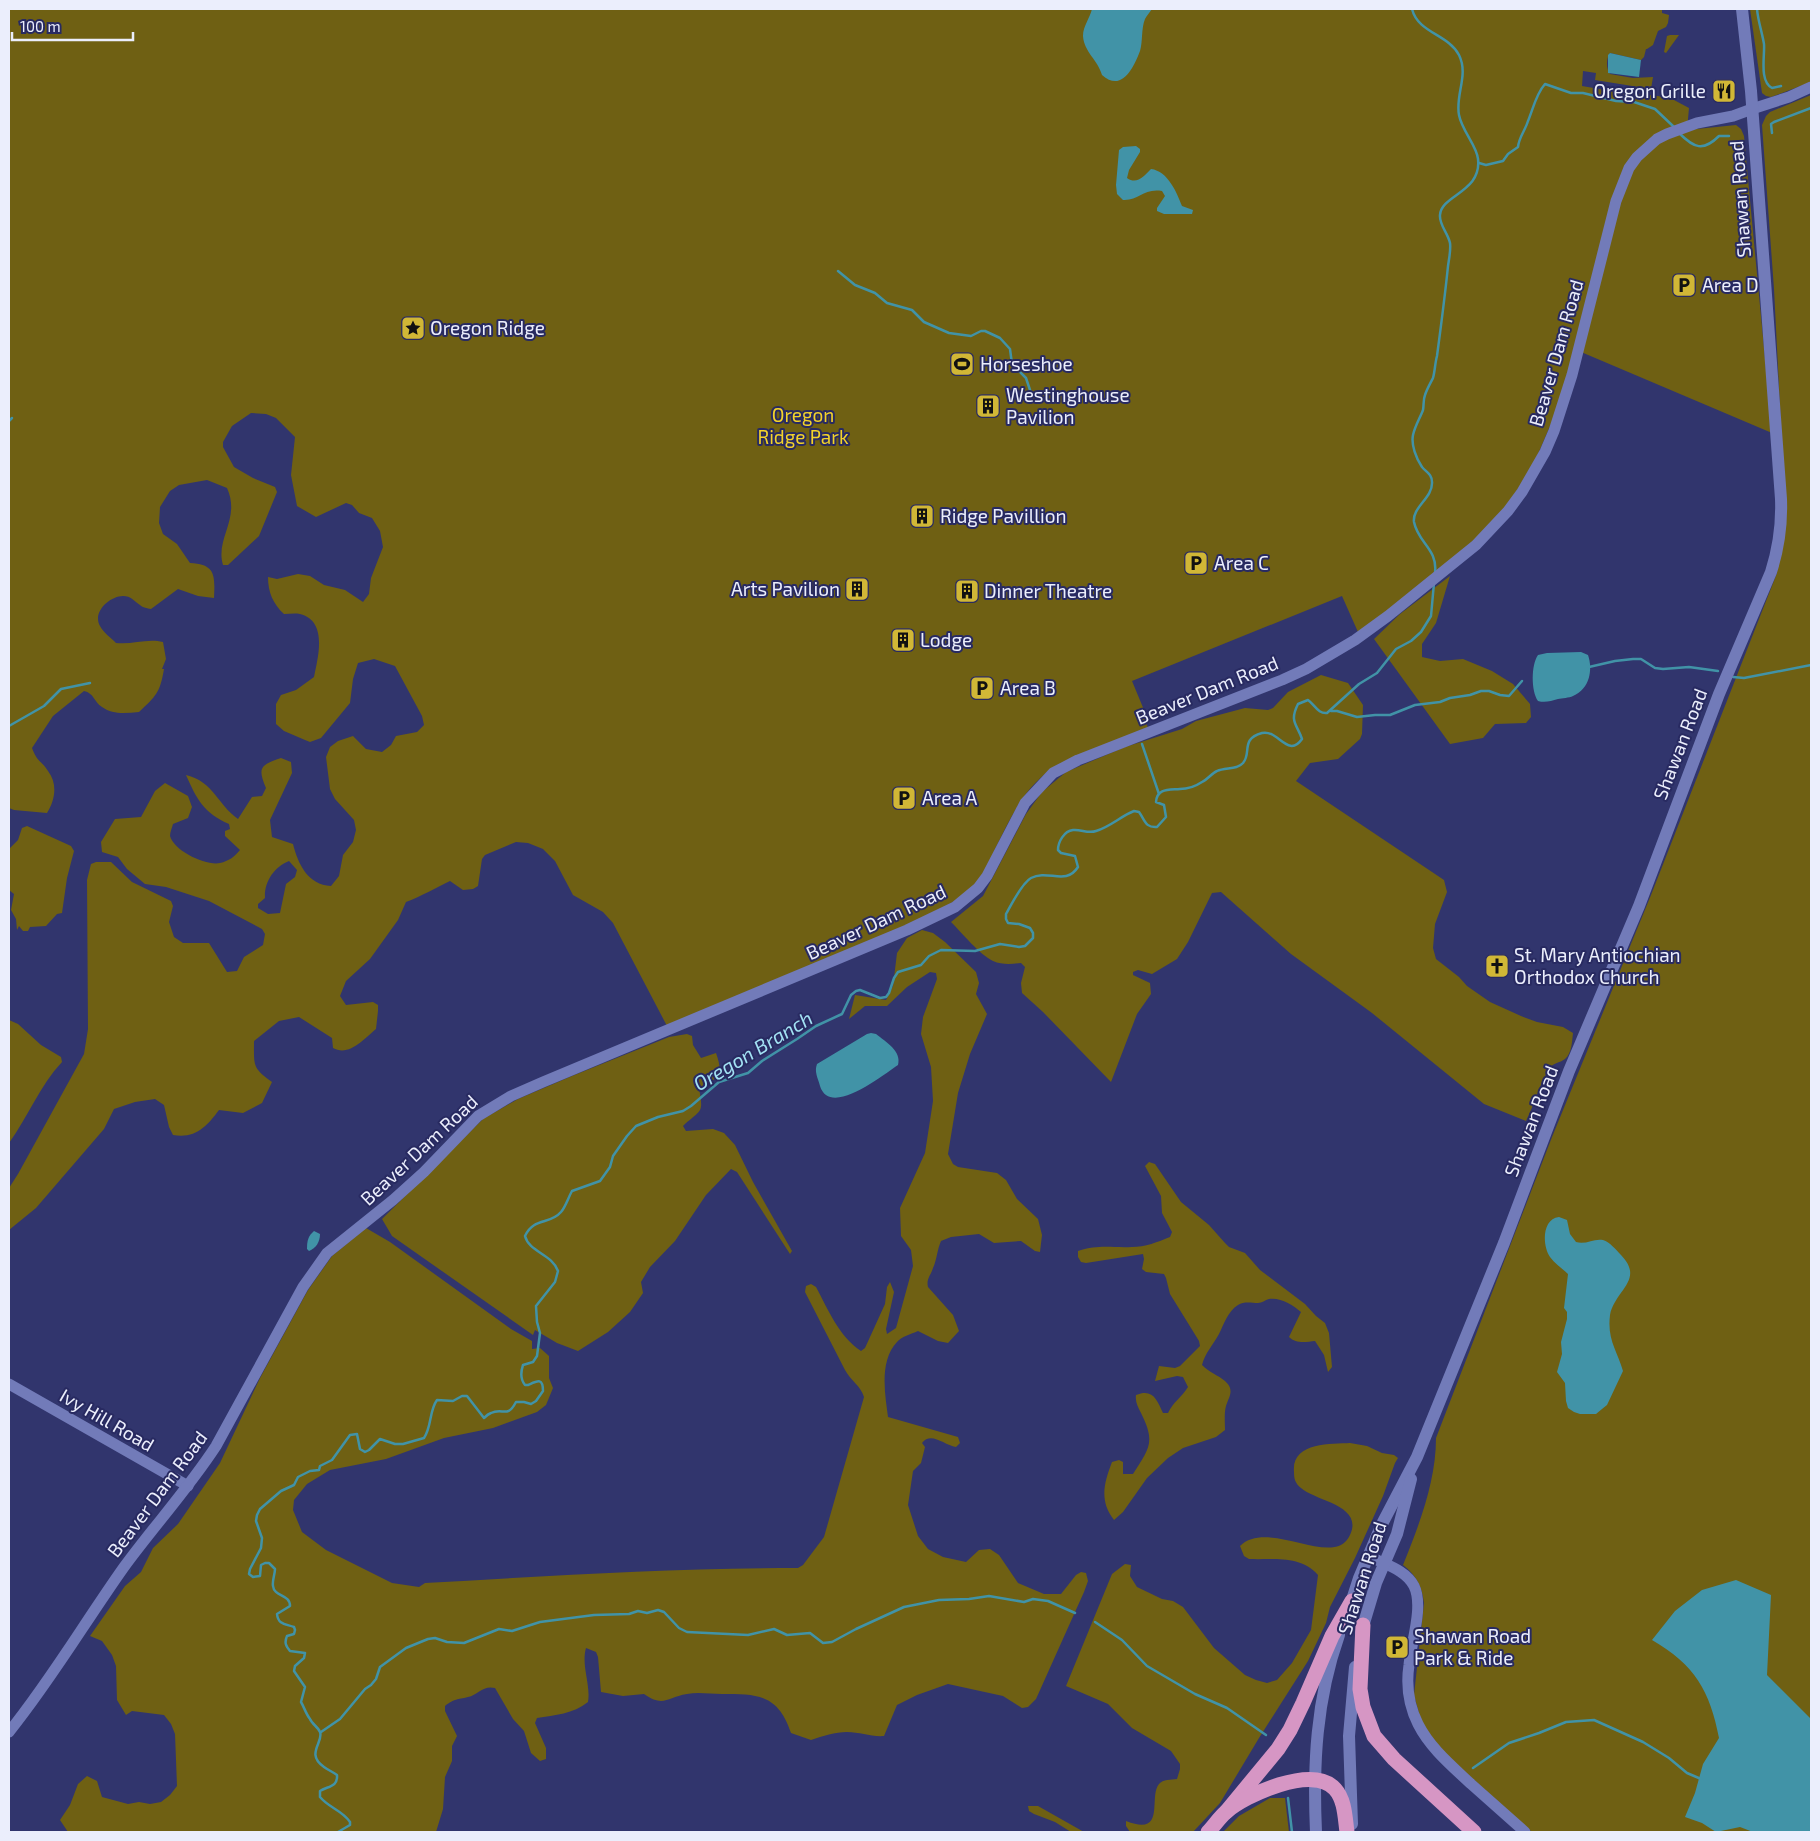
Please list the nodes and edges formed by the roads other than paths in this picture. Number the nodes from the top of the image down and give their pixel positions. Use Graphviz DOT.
graph roads {
  1 [pos="1742,9"];
  2 [pos="1811,87"];
  3 [pos="1752,110"];
  4 [pos="9,1384"];
  5 [pos="1417,1457"];
  6 [pos="188,1486"];
  7 [pos="1390,1509"];
  8 [pos="1381,1561"];
  9 [pos="1352,1601"];
  10 [pos="1363,1625"];
  11 [pos="9,1732"];
  12 [pos="1314,1780"];
  13 [pos="1226,1812"];
  14 [pos="1208,1832"];
  15 [pos="1316,1832"];
  16 [pos="1347,1832"];
  17 [pos="1352,1832"];
  18 [pos="1474,1832"];
  19 [pos="1526,1832"];
  1 -- 3 [label="main road, Shawan Road"];
  2 -- 3 [label="street, Beaver Dam Road"];
  3 -- 5 [label="main road, Shawan Road"];
  3 -- 6 [label="street, Beaver Dam Road"];
  4 -- 6 [label="street, Ivy Hill Road"];
  5 -- 7 [label="main road, Shawan Road"];
  5 -- 8 [label="main road, Shawan Road"];
  6 -- 11 [label="street, Beaver Dam Road"];
  7 -- 8 [label="main road, Shawan Road"];
  7 -- 9 [label="main road, Shawan Road"];
  8 -- 9 [label="main road, Shawan Road"];
  8 -- 10 [label="main road, Shawan Road"];
  8 -- 19 [label="street"];
  9 -- 12 [label="main road, Shawan Road"];
  9 -- 13 [label="highway"];
  10 -- 17 [label="main road, Shawan Road"];
  10 -- 18 [label="highway"];
  12 -- 13 [label="highway"];
  12 -- 15 [label="main road, Shawan Road"];
  12 -- 16 [label="highway"];
  13 -- 14 [label="highway"];
}
